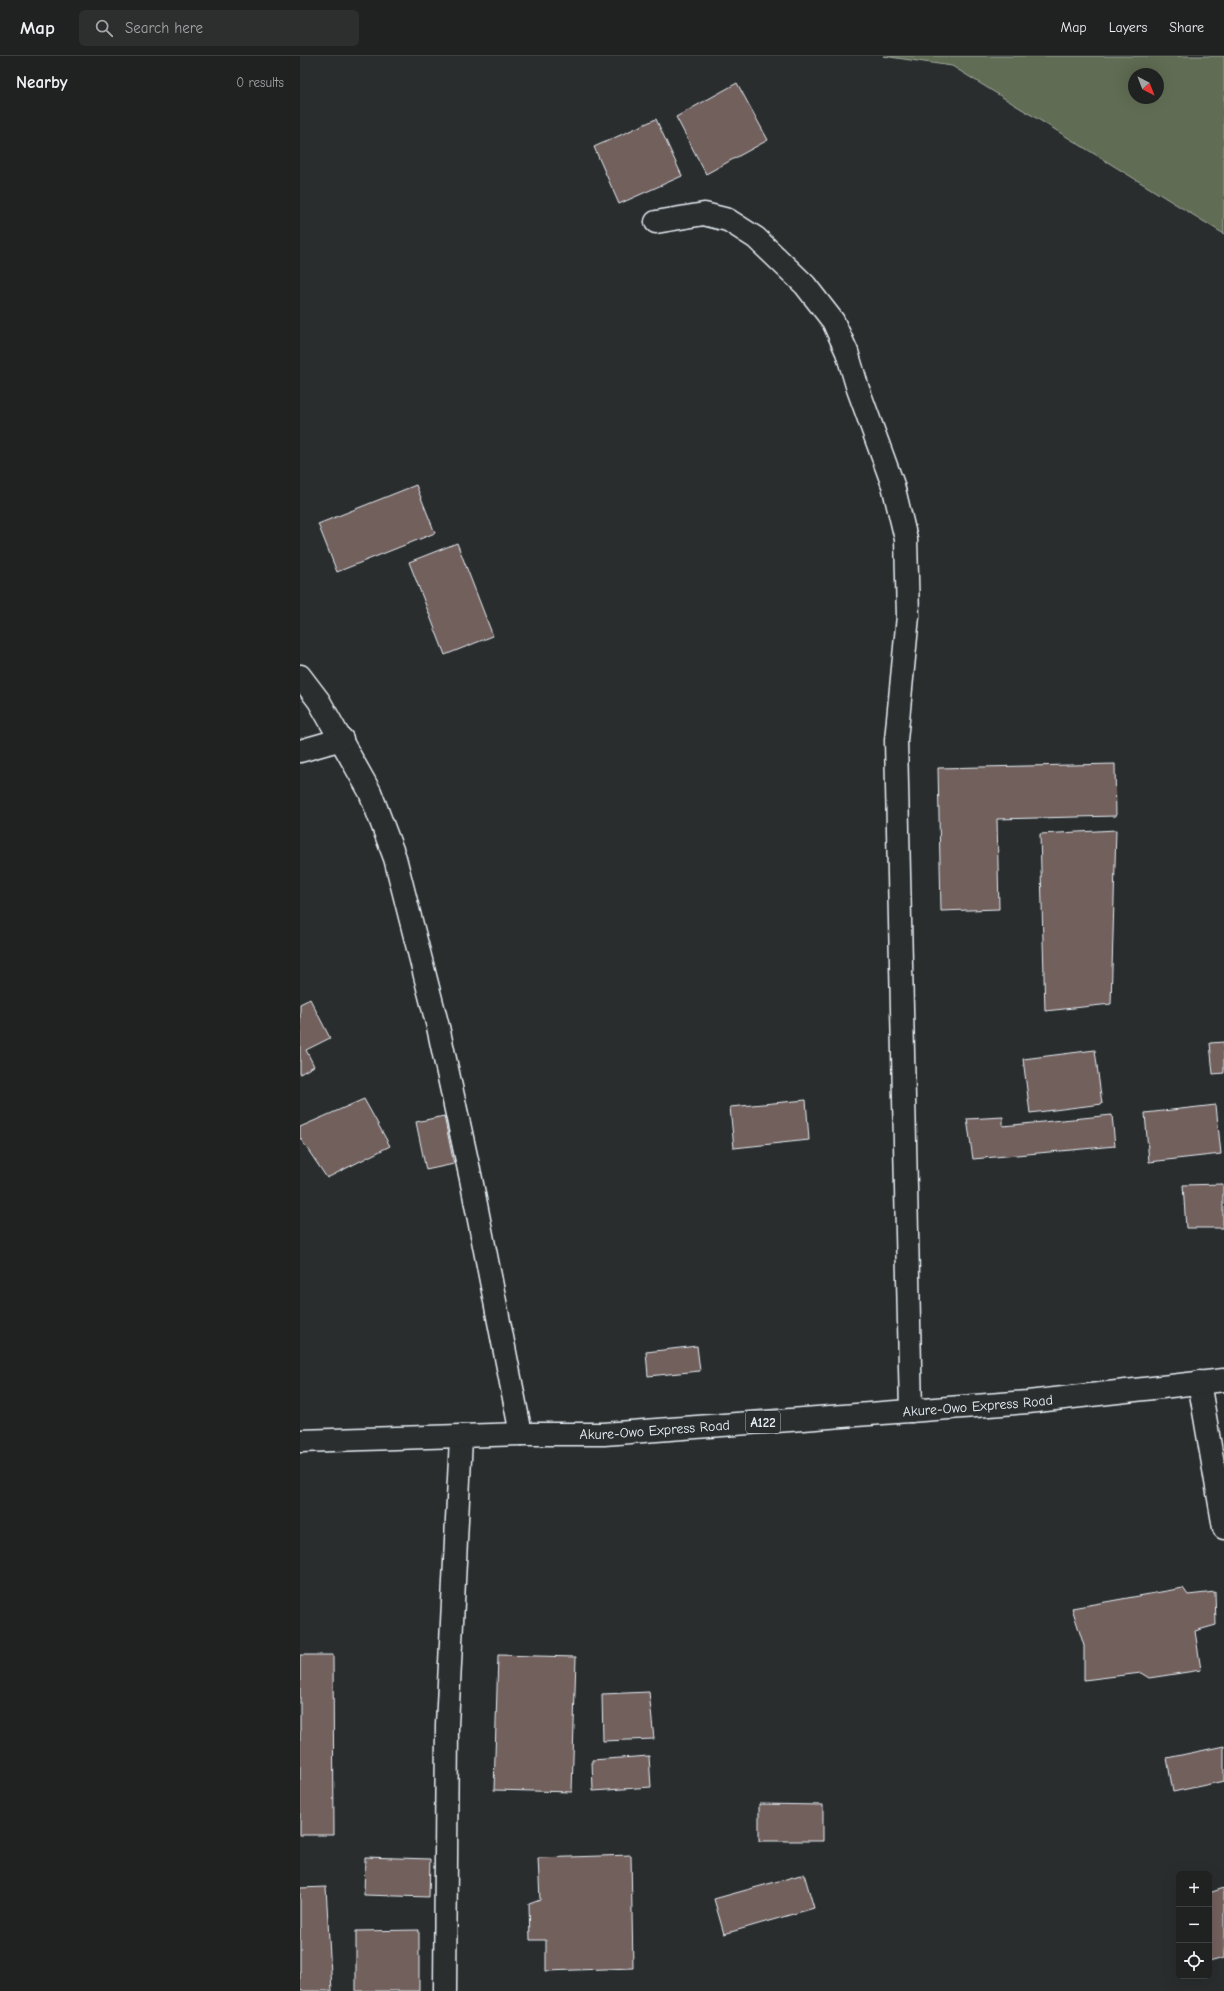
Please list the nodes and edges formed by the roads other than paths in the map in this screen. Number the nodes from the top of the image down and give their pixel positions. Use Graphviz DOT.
graph roads {
  1 [pos="656,222"];
  2 [pos="300,676"];
  3 [pos="342,739"];
  4 [pos="300,751"];
  5 [pos="1224,1380"];
  6 [pos="1199,1382"];
  7 [pos="911,1411"];
  8 [pos="521,1434"];
  9 [pos="461,1438"];
  10 [pos="300,1441"];
  11 [pos="1224,1528"];
  12 [pos="445,1991"];
  1 -- 7 [label="main road"];
  2 -- 3 [label="main road"];
  3 -- 4 [label="main road"];
  3 -- 8 [label="main road"];
  5 -- 6 [label="main road, Akure-Owo Express Road / A122"];
  6 -- 7 [label="main road, Akure-Owo Express Road / A122"];
  6 -- 11 [label="main road"];
  7 -- 8 [label="main road, Akure-Owo Express Road / A122"];
  8 -- 9 [label="main road, Akure-Owo Express Road / A122"];
  9 -- 10 [label="main road, Akure-Owo Express Road / A122"];
  9 -- 12 [label="main road"];
}
